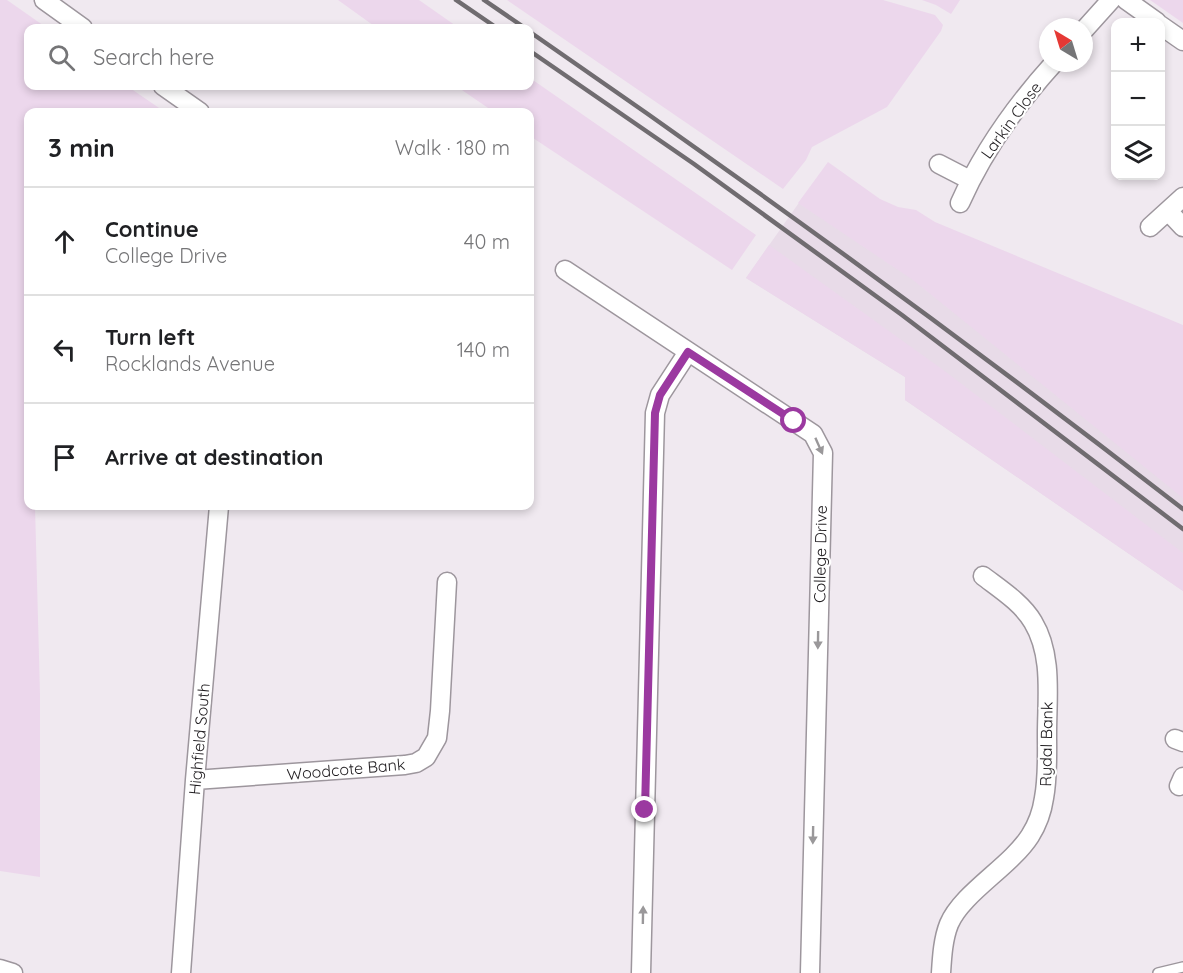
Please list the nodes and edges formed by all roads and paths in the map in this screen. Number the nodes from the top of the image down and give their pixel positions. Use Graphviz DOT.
graph roads {
  1 [pos="44,0"];
  2 [pos="1111,0"];
  3 [pos="1126,0"];
  4 [pos="1151,18"];
  5 [pos="1093,20"];
  6 [pos="77,24"];
  7 [pos="1165,28"];
  8 [pos="1183,41"];
  9 [pos="1046,72"];
  10 [pos="169,90"];
  11 [pos="195,108"];
  12 [pos="939,164"];
  13 [pos="970,180"];
  14 [pos="1183,197"];
  15 [pos="960,203"];
  16 [pos="1168,211"];
  17 [pos="1150,227"];
  18 [pos="1183,227"];
  19 [pos="565,270"];
  20 [pos="688,352"];
  21 [pos="219,510"];
  22 [pos="983,576"];
  23 [pos="447,582"];
  24 [pos="195,780"];
  25 [pos="1183,967"];
  26 [pos="0,969"];
  27 [pos="13,973"];
  28 [pos="181,973"];
  29 [pos="641,973"];
  30 [pos="810,973"];
  31 [pos="942,973"];
  32 [pos="1158,973"];
  1 -- 6 [label="street"];
  2 -- 5 [label="street"];
  3 -- 4 [label="street"];
  7 -- 8 [label="street"];
  9 -- 13 [label="street, Larkin Close"];
  10 -- 11 [label="street"];
  12 -- 13 [label="street"];
  13 -- 15 [label="street, Larkin Close"];
  14 -- 16 [label="street"];
  16 -- 17 [label="street"];
  16 -- 18 [label="street"];
  19 -- 20 [label="street, College Drive"];
  29 -- 20 [label="street, one-way"];
  20 -- 30 [label="street, College Drive, one-way"];
  21 -- 24 [label="street, Highfield South"];
  22 -- 31 [label="street, Rydal Bank"];
  23 -- 24 [label="street, Woodcote Bank"];
  24 -- 28 [label="street, Highfield South"];
  25 -- 32 [label="lane"];
  26 -- 27 [label="street"];
}
